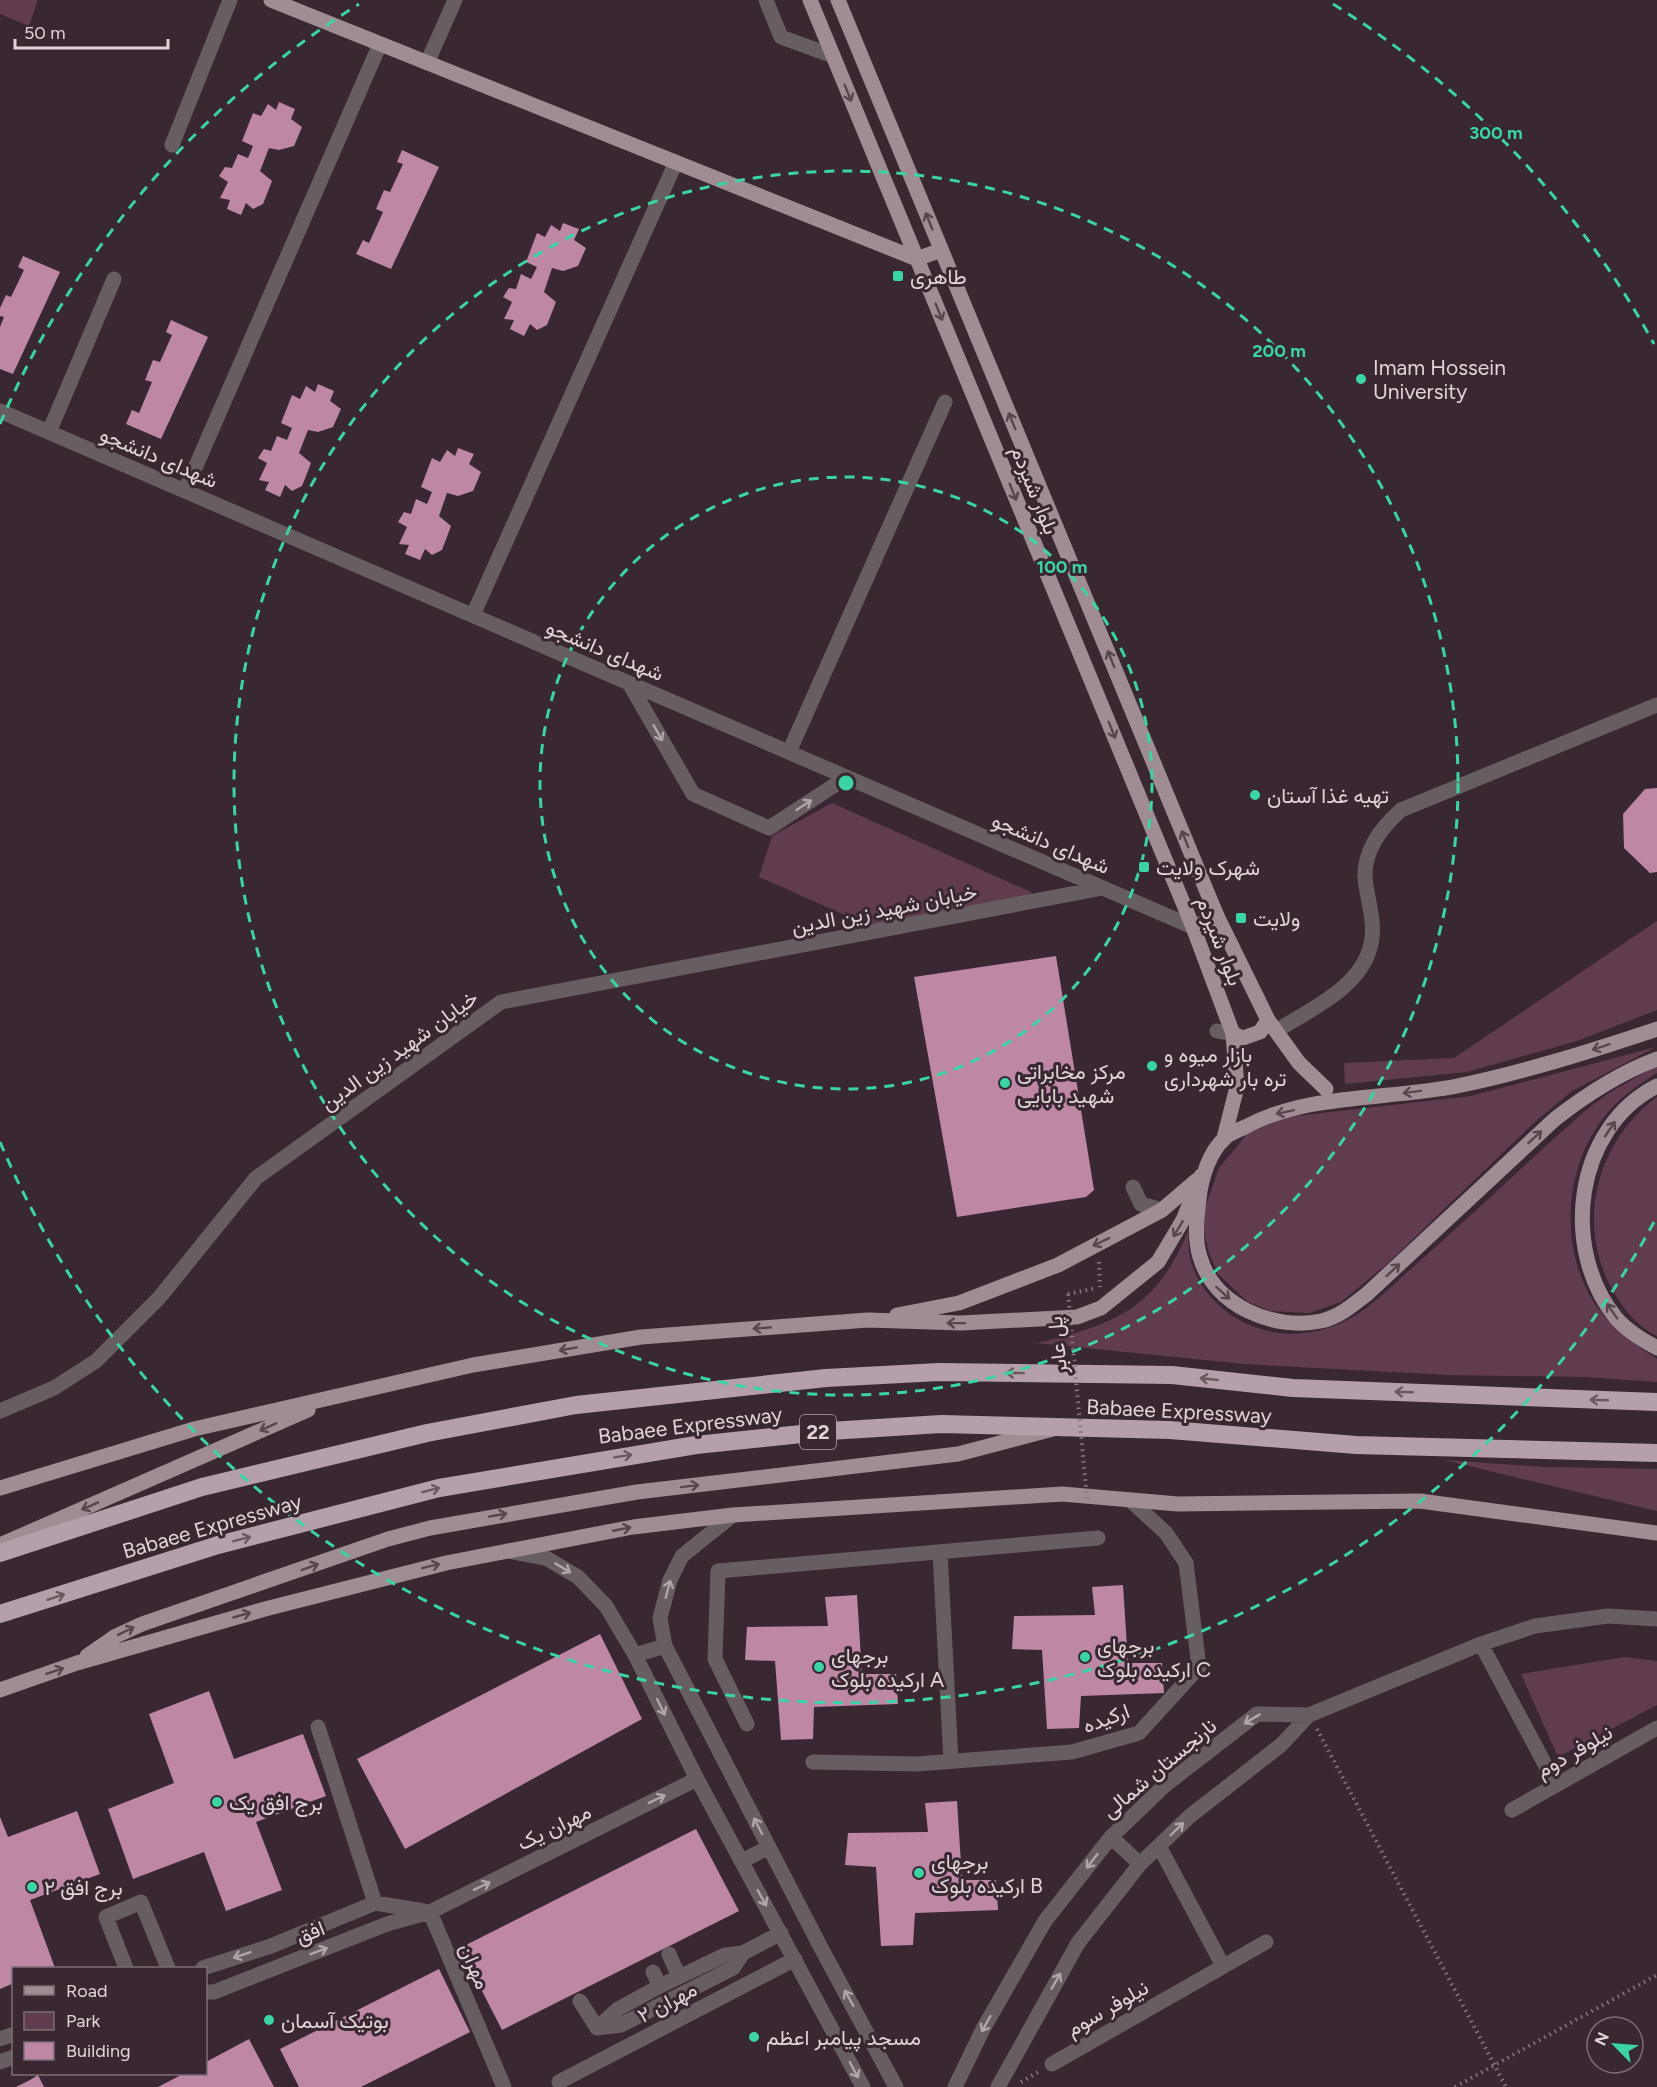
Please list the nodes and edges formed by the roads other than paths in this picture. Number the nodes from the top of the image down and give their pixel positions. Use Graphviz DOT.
graph roads {
  1 [pos="230,0"];
  2 [pos="271,0"];
  3 [pos="454,0"];
  4 [pos="766,0"];
  5 [pos="810,0"];
  6 [pos="838,0"];
  7 [pos="380,44"];
  8 [pos="833,56"];
  9 [pos="427,63"];
  10 [pos="172,145"];
  11 [pos="676,162"];
  12 [pos="942,250"];
  13 [pos="917,259"];
  14 [pos="114,279"];
  15 [pos="945,402"];
  16 [pos="0,411"];
  17 [pos="49,432"];
  18 [pos="185,491"];
  19 [pos="473,615"];
  20 [pos="628,683"];
  21 [pos="1657,705"];
  22 [pos="789,752"];
  23 [pos="847,777"];
  24 [pos="1103,888"];
  25 [pos="1217,916"];
  26 [pos="1193,927"];
  27 [pos="1272,1025"];
  28 [pos="1657,1029"];
  29 [pos="1217,1031"];
  30 [pos="1233,1034"];
  31 [pos="1657,1059"];
  32 [pos="1657,1086"];
  33 [pos="1326,1089"];
  34 [pos="1342,1100"];
  35 [pos="1224,1138"];
  36 [pos="1201,1176"];
  37 [pos="1134,1187"];
  38 [pos="1162,1210"];
  39 [pos="868,1320"];
  40 [pos="1657,1348"];
  41 [pos="341,1395"];
  42 [pos="1657,1402"];
  43 [pos="0,1411"];
  44 [pos="1056,1428"];
  45 [pos="1657,1454"];
  46 [pos="0,1488"];
  47 [pos="1131,1501"];
  48 [pos="733,1515"];
  49 [pos="1657,1533"];
  50 [pos="1098,1539"];
  51 [pos="0,1545"];
  52 [pos="508,1551"];
  53 [pos="940,1552"];
  54 [pos="0,1553"];
  55 [pos="0,1614"];
  56 [pos="1657,1618"];
  57 [pos="1480,1644"];
  58 [pos="665,1646"];
  59 [pos="635,1655"];
  60 [pos="78,1663"];
  61 [pos="0,1690"];
  62 [pos="1309,1715"];
  63 [pos="747,1724"];
  64 [pos="318,1727"];
  65 [pos="1657,1728"];
  66 [pos="951,1761"];
  67 [pos="813,1762"];
  68 [pos="697,1779"];
  69 [pos="1556,1785"];
  70 [pos="1512,1810"];
  71 [pos="1111,1837"];
  72 [pos="1159,1846"];
  73 [pos="769,1847"];
  74 [pos="742,1861"];
  75 [pos="1140,1864"];
  76 [pos="375,1903"];
  77 [pos="430,1911"];
  78 [pos="781,1933"];
  79 [pos="1266,1942"];
  80 [pos="271,1946"];
  81 [pos="743,1953"];
  82 [pos="669,1954"];
  83 [pos="795,1959"];
  84 [pos="281,1966"];
  85 [pos="1223,1966"];
  86 [pos="126,1967"];
  87 [pos="168,1967"];
  88 [pos="206,1967"];
  89 [pos="653,1972"];
  90 [pos="669,1982"];
  91 [pos="207,1992"];
  92 [pos="676,1997"];
  93 [pos="580,2001"];
  94 [pos="597,2028"];
  95 [pos="1052,2064"];
  96 [pos="559,2082"];
  97 [pos="504,2087"];
  98 [pos="863,2087"];
  99 [pos="896,2087"];
  100 [pos="955,2087"];
  101 [pos="998,2087"];
  1 -- 10 [label="street"];
  2 -- 7 [label="main road"];
  3 -- 9 [label="street"];
  4 -- 8 [label="street"];
  5 -- 8 [label="main road, بلوار شیردم"];
  12 -- 6 [label="main road, بلوار شیردم, one-way"];
  7 -- 9 [label="main road"];
  7 -- 18 [label="street"];
  8 -- 13 [label="main road, بلوار شیردم, one-way"];
  9 -- 11 [label="main road"];
  11 -- 13 [label="main road"];
  11 -- 19 [label="street"];
  12 -- 13 [label="main road"];
  25 -- 12 [label="main road, بلوار شیردم, one-way"];
  13 -- 26 [label="main road, بلوار شیردم, one-way"];
  14 -- 17 [label="street"];
  15 -- 22 [label="street"];
  16 -- 17 [label="street, شهدای دانشجو"];
  17 -- 18 [label="street, شهدای دانشجو"];
  18 -- 19 [label="street, شهدای دانشجو"];
  19 -- 20 [label="street, شهدای دانشجو"];
  20 -- 22 [label="street, شهدای دانشجو"];
  20 -- 23 [label="street, one-way"];
  21 -- 27 [label="street"];
  22 -- 23 [label="street, شهدای دانشجو"];
  23 -- 24 [label="street, شهدای دانشجو"];
  24 -- 26 [label="street, شهدای دانشجو"];
  24 -- 43 [label="street, خیابان شهید زین الدین"];
  25 -- 26 [label="street"];
  25 -- 27 [label="main road, بلوار شیردم"];
  26 -- 30 [label="main road, بلوار شیردم"];
  27 -- 30 [label="main road"];
  27 -- 33 [label="main road, بلوار شیردم"];
  28 -- 34 [label="main road, one-way"];
  29 -- 30 [label="street"];
  30 -- 35 [label="main road, بلوار شیردم"];
  36 -- 31 [label="main road, one-way"];
  40 -- 32 [label="main road, one-way"];
  33 -- 34 [label="street, بلوار شیردم"];
  34 -- 35 [label="main road, one-way"];
  35 -- 36 [label="main road"];
  36 -- 38 [label="main road"];
  36 -- 39 [label="main road, one-way"];
  37 -- 38 [label="street"];
  38 -- 39 [label="main road, one-way"];
  39 -- 41 [label="main road, one-way"];
  41 -- 46 [label="main road"];
  41 -- 51 [label="main road, one-way"];
  42 -- 54 [label="highway, Babaee Expressway, one-way"];
  44 -- 45 [label="highway, Babaee Expressway / 22"];
  55 -- 44 [label="highway, Babaee Expressway / 22, one-way"];
  60 -- 44 [label="main road, one-way"];
  47 -- 48 [label="main road"];
  47 -- 49 [label="main road"];
  47 -- 66 [label="street, ارکیده"];
  52 -- 48 [label="main road, one-way"];
  58 -- 48 [label="street, one-way"];
  50 -- 53 [label="street"];
  52 -- 59 [label="street, one-way"];
  60 -- 52 [label="main road, one-way"];
  53 -- 63 [label="street"];
  53 -- 66 [label="street"];
  56 -- 57 [label="street, نارنجستان شمالی"];
  57 -- 62 [label="street, نارنجستان شمالی"];
  57 -- 69 [label="street"];
  58 -- 59 [label="street"];
  73 -- 58 [label="street, one-way"];
  59 -- 68 [label="street, one-way"];
  61 -- 60 [label="main road, one-way"];
  62 -- 71 [label="street, نارنجستان شمالی, one-way"];
  72 -- 62 [label="street, نارنجستان شمالی, one-way"];
  64 -- 76 [label="street"];
  65 -- 69 [label="street, نیلوفر دوم"];
  66 -- 67 [label="street, ارکیده"];
  68 -- 74 [label="street"];
  77 -- 68 [label="street, مهران یک, one-way"];
  69 -- 70 [label="street, نیلوفر دوم"];
  71 -- 75 [label="street"];
  71 -- 100 [label="street, نارنجستان شمالی, one-way"];
  72 -- 75 [label="street, نارنجستان شمالی"];
  72 -- 85 [label="street"];
  73 -- 74 [label="street"];
  99 -- 73 [label="street, one-way"];
  74 -- 78 [label="street, one-way"];
  101 -- 75 [label="street, نارنجستان شمالی, one-way"];
  76 -- 77 [label="street"];
  76 -- 80 [label="street, افق"];
  84 -- 77 [label="street, افق, one-way"];
  77 -- 97 [label="street, مهران"];
  78 -- 81 [label="street"];
  78 -- 83 [label="street"];
  79 -- 85 [label="street, نیلوفر سوم"];
  80 -- 84 [label="street"];
  80 -- 88 [label="street, افق, one-way"];
  81 -- 90 [label="street"];
  81 -- 92 [label="street"];
  82 -- 90 [label="street"];
  83 -- 96 [label="street, مهران ۲"];
  83 -- 98 [label="street, one-way"];
  84 -- 91 [label="street, افق"];
  85 -- 95 [label="street, نیلوفر سوم"];
  86 -- 87 [label="street"];
  89 -- 90 [label="street"];
  90 -- 92 [label="street"];
  90 -- 94 [label="street"];
  92 -- 94 [label="street"];
  93 -- 94 [label="street"];
}
